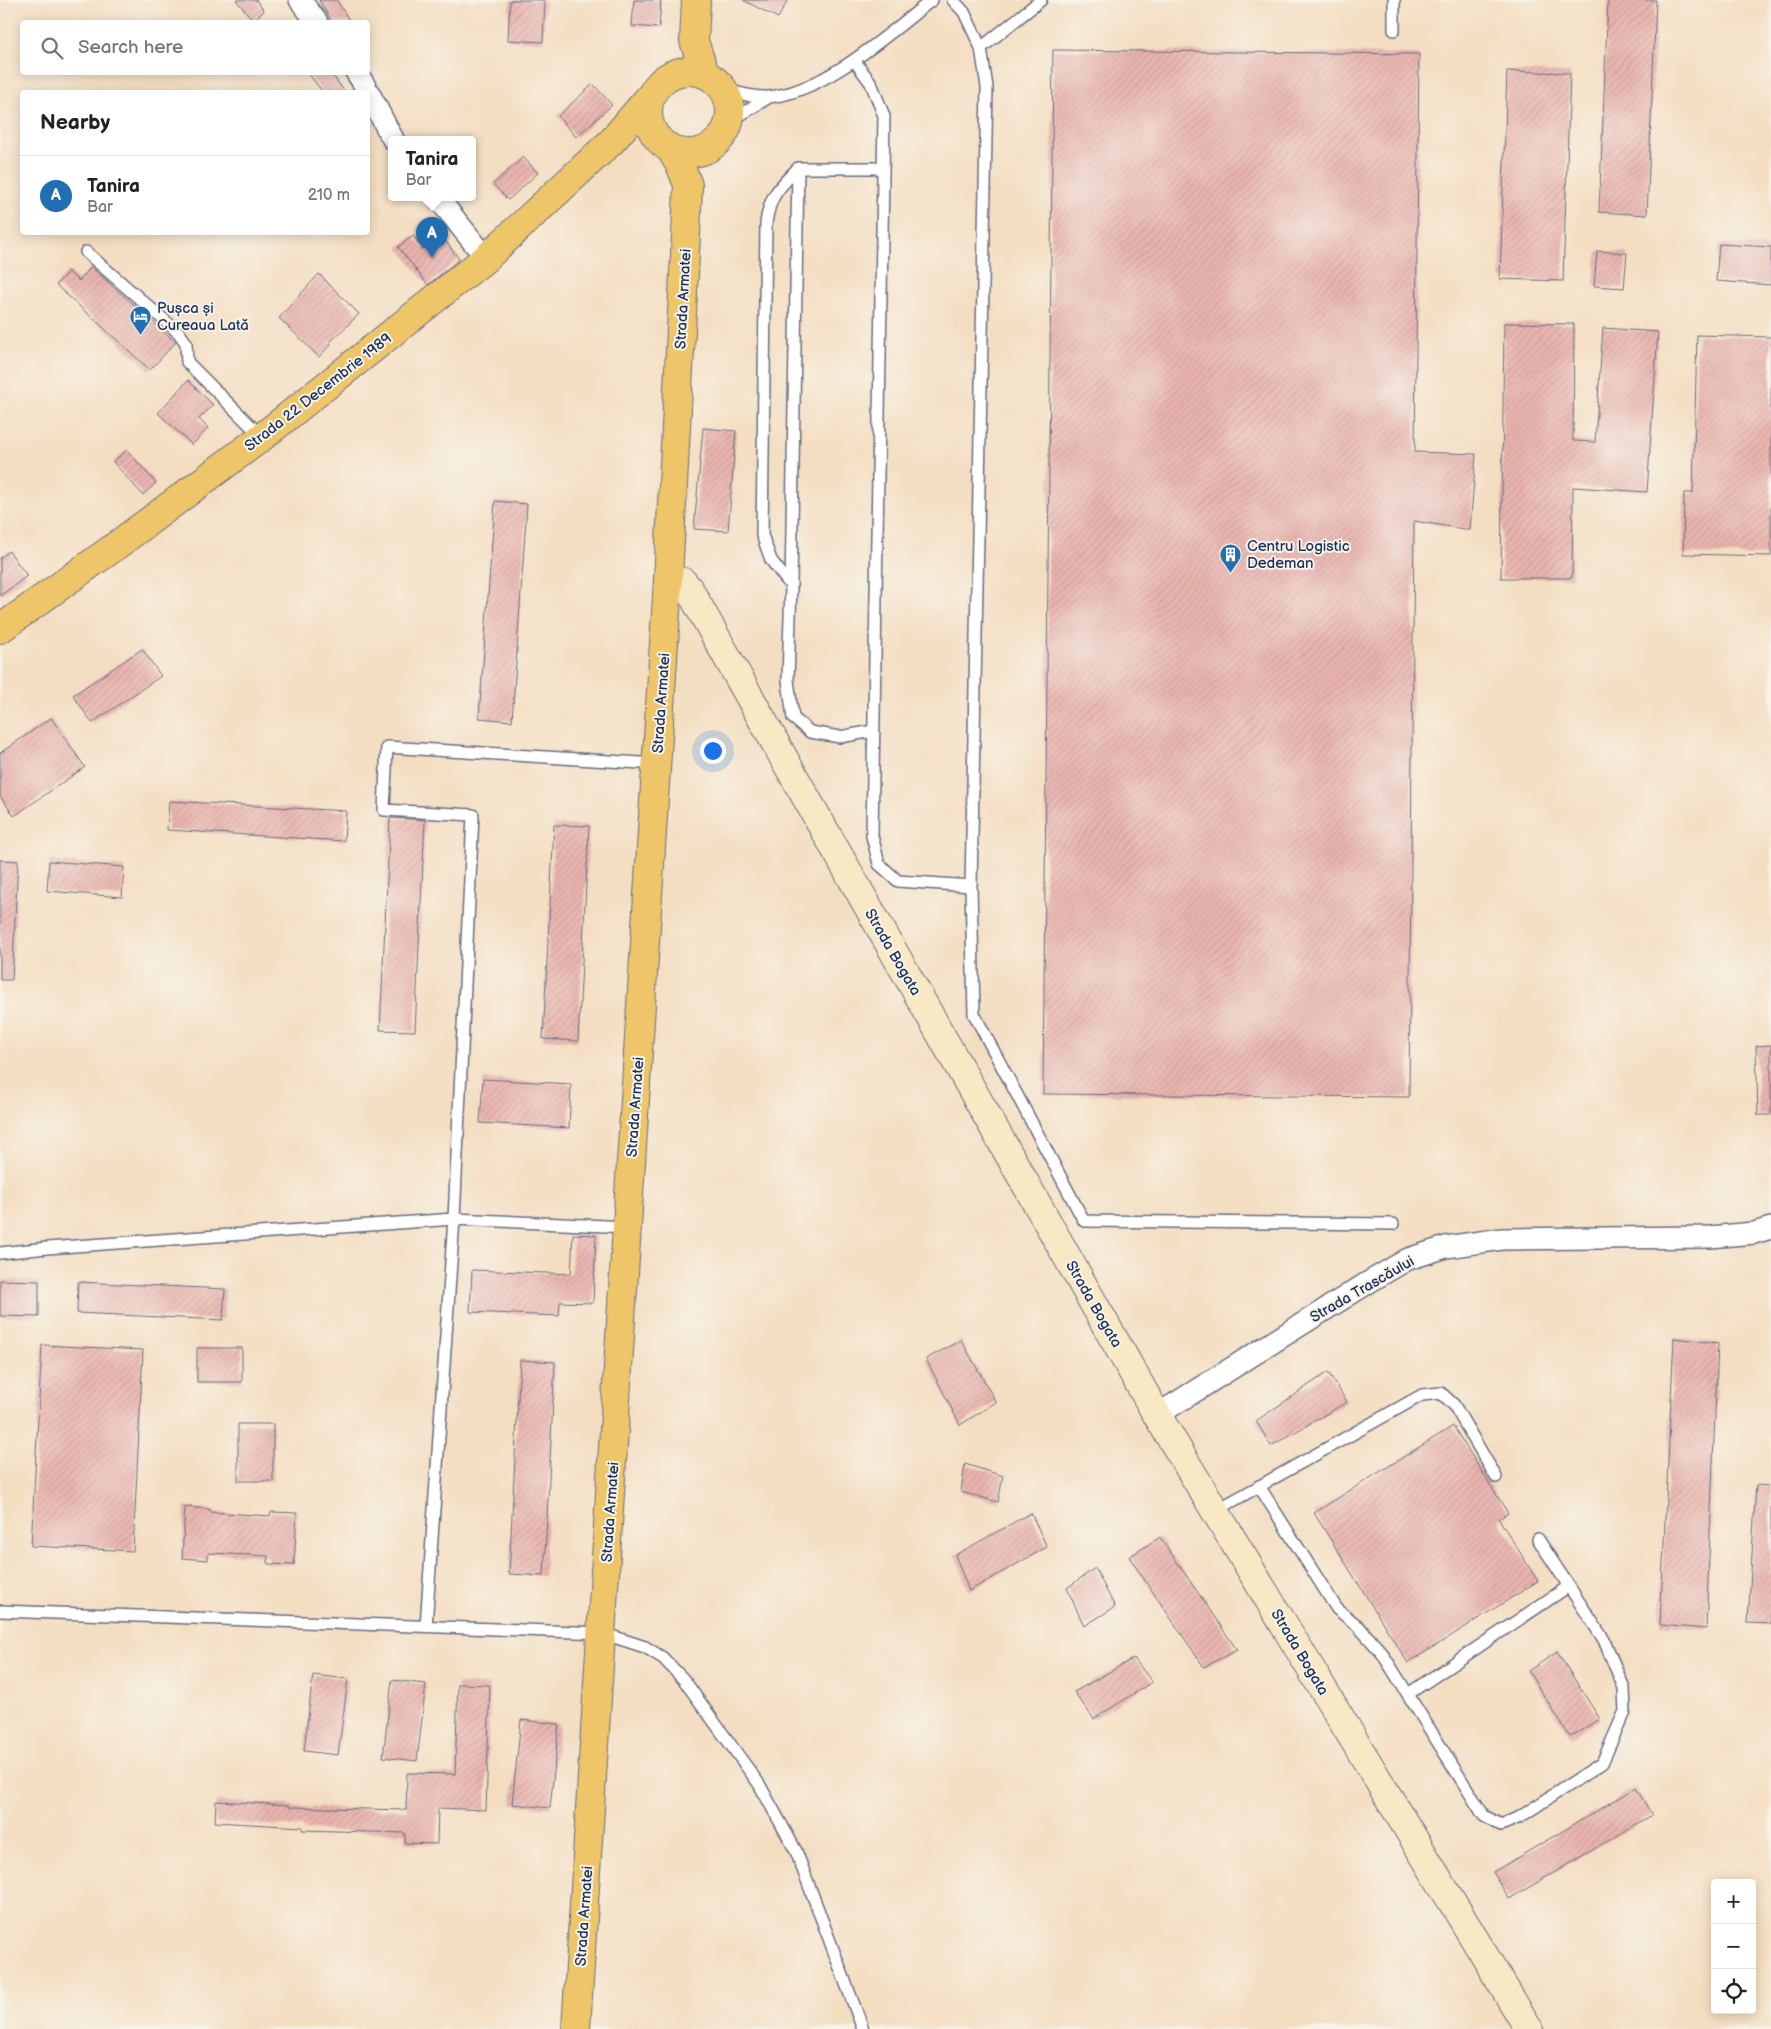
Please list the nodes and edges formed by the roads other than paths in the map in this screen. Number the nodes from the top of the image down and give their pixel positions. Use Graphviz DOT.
graph roads {
  1 [pos="300,0"];
  2 [pos="696,0"];
  3 [pos="932,0"];
  4 [pos="953,0"];
  5 [pos="1041,0"];
  6 [pos="1394,0"];
  7 [pos="315,20"];
  8 [pos="1394,30"];
  9 [pos="694,41"];
  10 [pos="981,48"];
  11 [pos="854,60"];
  12 [pos="675,74"];
  13 [pos="358,75"];
  14 [pos="714,82"];
  15 [pos="367,90"];
  16 [pos="651,95"];
  17 [pos="370,96"];
  18 [pos="769,97"];
  19 [pos="729,122"];
  20 [pos="620,134"];
  21 [pos="391,136"];
  22 [pos="662,141"];
  23 [pos="709,147"];
  24 [pos="798,168"];
  25 [pos="882,168"];
  26 [pos="688,185"];
  27 [pos="440,201"];
  28 [pos="86,252"];
  29 [pos="486,258"];
  30 [pos="262,437"];
  31 [pos="668,580"];
  32 [pos="791,586"];
  33 [pos="0,629"];
  34 [pos="873,730"];
  35 [pos="657,764"];
  36 [pos="971,886"];
  37 [pos="454,1219"];
  38 [pos="1393,1224"];
  39 [pos="628,1227"];
  40 [pos="1771,1228"];
  41 [pos="0,1253"];
  42 [pos="1157,1415"];
  43 [pos="1496,1477"];
  44 [pos="1259,1486"];
  45 [pos="1215,1511"];
  46 [pos="1538,1539"];
  47 [pos="1569,1586"];
  48 [pos="0,1610"];
  49 [pos="426,1626"];
  50 [pos="602,1633"];
  51 [pos="1408,1694"];
  52 [pos="576,2029"];
  53 [pos="863,2029"];
  54 [pos="1528,2029"];
  1 -- 7 [label="street"];
  2 -- 9 [label="main road"];
  3 -- 11 [label="lane"];
  4 -- 10 [label="lane"];
  5 -- 10 [label="lane"];
  6 -- 8 [label="lane"];
  9 -- 12 [label="main road"];
  9 -- 14 [label="main road"];
  10 -- 36 [label="lane"];
  11 -- 18 [label="lane"];
  11 -- 25 [label="lane"];
  12 -- 14 [label="main road"];
  12 -- 16 [label="main road"];
  13 -- 15 [label="street"];
  14 -- 18 [label="lane"];
  14 -- 19 [label="main road"];
  16 -- 20 [label="main road, Strada 22 Decembrie 1989"];
  16 -- 22 [label="main road"];
  17 -- 21 [label="street"];
  18 -- 19 [label="lane"];
  19 -- 23 [label="main road"];
  20 -- 22 [label="main road"];
  20 -- 29 [label="main road, Strada 22 Decembrie 1989"];
  22 -- 23 [label="main road"];
  22 -- 26 [label="main road, Strada Armatei"];
  23 -- 26 [label="main road, Strada Armatei"];
  24 -- 25 [label="lane"];
  24 -- 32 [label="lane"];
  24 -- 32 [label="lane"];
  25 -- 34 [label="lane"];
  26 -- 31 [label="main road, Strada Armatei"];
  27 -- 29 [label="street"];
  28 -- 30 [label="lane"];
  29 -- 30 [label="main road, Strada 22 Decembrie 1989"];
  30 -- 33 [label="main road, Strada 22 Decembrie 1989"];
  31 -- 35 [label="main road, Strada Armatei"];
  31 -- 42 [label="main road, Strada Bogata"];
  32 -- 34 [label="lane"];
  34 -- 36 [label="lane"];
  35 -- 37 [label="lane"];
  35 -- 39 [label="main road, Strada Armatei"];
  36 -- 38 [label="lane"];
  37 -- 39 [label="lane"];
  37 -- 41 [label="lane"];
  37 -- 49 [label="lane"];
  39 -- 50 [label="main road, Strada Armatei"];
  40 -- 42 [label="street, Strada Trascăului"];
  42 -- 45 [label="main road, Strada Bogata"];
  43 -- 44 [label="lane"];
  44 -- 45 [label="lane"];
  44 -- 51 [label="lane"];
  45 -- 54 [label="main road, Strada Bogata"];
  46 -- 47 [label="lane"];
  47 -- 51 [label="lane"];
  47 -- 51 [label="lane"];
  48 -- 49 [label="lane"];
  49 -- 50 [label="lane"];
  50 -- 52 [label="main road, Strada Armatei"];
  50 -- 53 [label="lane"];
}
